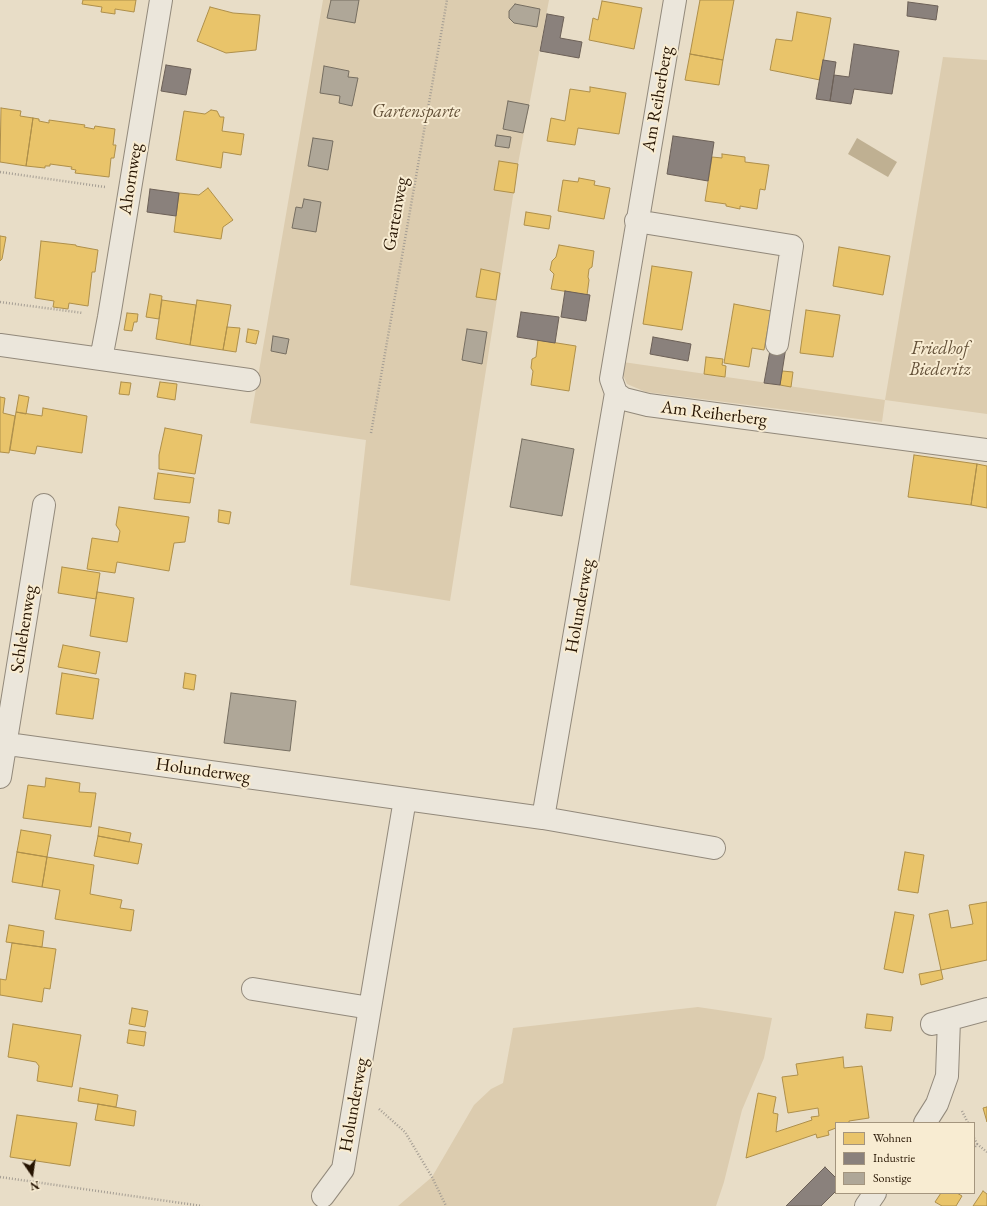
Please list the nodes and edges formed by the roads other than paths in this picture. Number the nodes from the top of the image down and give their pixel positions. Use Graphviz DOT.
graph roads {
  1 [pos="161,0"];
  2 [pos="675,0"];
  3 [pos="636,221"];
  4 [pos="777,344"];
  5 [pos="0,345"];
  6 [pos="101,359"];
  7 [pos="249,380"];
  8 [pos="616,393"];
  9 [pos="987,450"];
  10 [pos="44,505"];
  11 [pos="3,744"];
  12 [pos="0,777"];
  13 [pos="406,799"];
  14 [pos="543,818"];
  15 [pos="714,848"];
  16 [pos="253,989"];
  17 [pos="370,1008"];
  18 [pos="987,1009"];
  19 [pos="926,1122"];
  20 [pos="874,1194"];
  21 [pos="323,1196"];
  22 [pos="866,1206"];
  1 -- 6 [label="street, Ahornweg"];
  2 -- 3 [label="street, Am Reiherberg"];
  3 -- 4 [label="street"];
  3 -- 8 [label="street, Am Reiherberg"];
  5 -- 6 [label="street"];
  6 -- 7 [label="street"];
  8 -- 9 [label="street, Am Reiherberg"];
  8 -- 14 [label="street, Holunderweg"];
  10 -- 11 [label="street, Schlehenweg"];
  11 -- 12 [label="street, Schlehenweg"];
  11 -- 13 [label="street, Holunderweg"];
  13 -- 14 [label="street, Holunderweg"];
  13 -- 17 [label="street, Holunderweg"];
  14 -- 15 [label="street, Holunderweg"];
  16 -- 17 [label="street"];
  17 -- 21 [label="street, Holunderweg"];
  18 -- 19 [label="street"];
  20 -- 22 [label="street"];
}
